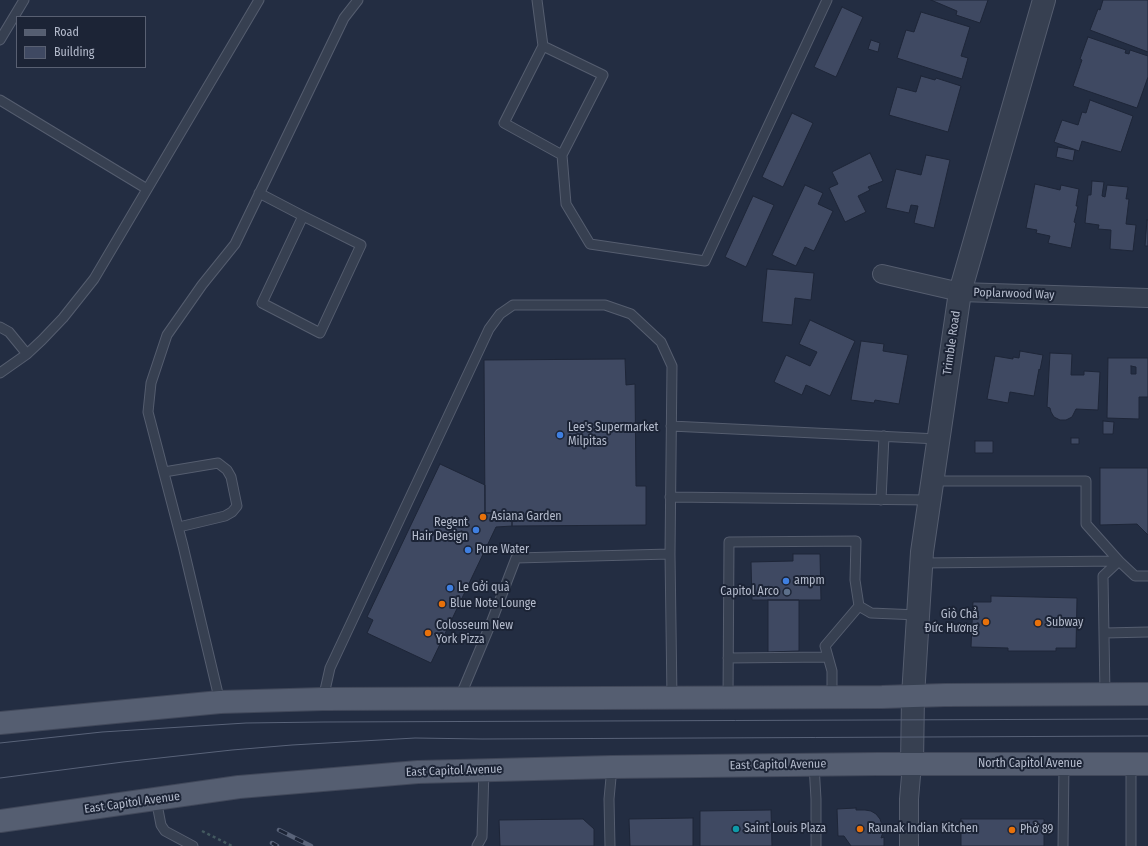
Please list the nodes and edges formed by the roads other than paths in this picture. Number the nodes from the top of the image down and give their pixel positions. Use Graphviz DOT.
graph roads {
  1 [pos="24,0"];
  2 [pos="259,0"];
  3 [pos="358,0"];
  4 [pos="537,0"];
  5 [pos="827,0"];
  6 [pos="1044,0"];
  7 [pos="0,40"];
  8 [pos="543,46"];
  9 [pos="0,100"];
  10 [pos="562,155"];
  11 [pos="147,189"];
  12 [pos="259,194"];
  13 [pos="304,216"];
  14 [pos="882,274"];
  15 [pos="960,292"];
  16 [pos="1148,298"];
  17 [pos="0,328"];
  18 [pos="27,354"];
  19 [pos="0,373"];
  20 [pos="671,426"];
  21 [pos="884,436"];
  22 [pos="938,439"];
  23 [pos="164,472"];
  24 [pos="931,491"];
  25 [pos="670,497"];
  26 [pos="881,500"];
  27 [pos="179,527"];
  28 [pos="670,554"];
  29 [pos="1119,561"];
  30 [pos="921,563"];
  31 [pos="1148,576"];
  32 [pos="859,606"];
  33 [pos="918,615"];
  34 [pos="1148,632"];
  35 [pos="1105,633"];
  36 [pos="728,658"];
  37 [pos="828,658"];
  38 [pos="1105,694"];
  39 [pos="1148,694"];
  40 [pos="913,696"];
  41 [pos="832,697"];
  42 [pos="672,698"];
  43 [pos="728,698"];
  44 [pos="323,699"];
  45 [pos="459,699"];
  46 [pos="220,702"];
  47 [pos="0,724"];
  48 [pos="912,764"];
  49 [pos="1064,764"];
  50 [pos="1140,764"];
  51 [pos="814,765"];
  52 [pos="612,767"];
  53 [pos="484,770"];
  54 [pos="156,799"];
  55 [pos="0,821"];
  56 [pos="193,846"];
  57 [pos="477,846"];
  58 [pos="610,846"];
  59 [pos="816,846"];
  60 [pos="909,846"];
  61 [pos="1063,846"];
  62 [pos="1131,846"];
  1 -- 7 [label="lane"];
  2 -- 11 [label="lane"];
  3 -- 12 [label="lane"];
  4 -- 8 [label="lane"];
  5 -- 10 [label="lane"];
  6 -- 15 [label="street, Trimble Road"];
  8 -- 10 [label="lane"];
  8 -- 10 [label="lane"];
  9 -- 11 [label="lane"];
  11 -- 18 [label="lane"];
  12 -- 13 [label="lane"];
  12 -- 23 [label="lane"];
  13 -- 13 [label="lane"];
  14 -- 15 [label="street, Poplarwood Way"];
  15 -- 16 [label="street, Poplarwood Way"];
  15 -- 22 [label="street, Trimble Road"];
  17 -- 18 [label="lane"];
  18 -- 19 [label="lane"];
  20 -- 21 [label="lane"];
  20 -- 25 [label="lane"];
  20 -- 44 [label="lane"];
  21 -- 22 [label="lane"];
  21 -- 26 [label="lane"];
  22 -- 24 [label="street, Trimble Road"];
  23 -- 27 [label="lane"];
  23 -- 27 [label="lane"];
  24 -- 26 [label="lane"];
  24 -- 29 [label="lane"];
  24 -- 30 [label="street, Trimble Road"];
  25 -- 26 [label="lane"];
  25 -- 28 [label="lane"];
  27 -- 46 [label="lane"];
  28 -- 42 [label="lane"];
  28 -- 45 [label="lane"];
  29 -- 30 [label="lane"];
  29 -- 31 [label="lane"];
  29 -- 35 [label="lane"];
  30 -- 33 [label="street, Trimble Road"];
  32 -- 33 [label="lane"];
  32 -- 36 [label="lane"];
  32 -- 37 [label="lane"];
  33 -- 40 [label="street, Trimble Road"];
  34 -- 35 [label="lane"];
  35 -- 38 [label="lane"];
  36 -- 37 [label="lane"];
  36 -- 43 [label="lane"];
  37 -- 41 [label="lane"];
  38 -- 39 [label="main road"];
  38 -- 40 [label="main road"];
  40 -- 41 [label="main road"];
  40 -- 48 [label="street, Trimble Road"];
  41 -- 43 [label="main road"];
  42 -- 43 [label="main road"];
  42 -- 45 [label="main road"];
  44 -- 45 [label="main road"];
  44 -- 46 [label="main road"];
  46 -- 47 [label="main road"];
  48 -- 49 [label="main road, North Capitol Avenue"];
  48 -- 51 [label="main road, East Capitol Avenue"];
  48 -- 60 [label="street"];
  49 -- 50 [label="main road, North Capitol Avenue"];
  49 -- 61 [label="lane"];
  50 -- 62 [label="lane"];
  51 -- 52 [label="main road, East Capitol Avenue"];
  51 -- 59 [label="lane"];
  52 -- 53 [label="main road, East Capitol Avenue"];
  52 -- 58 [label="lane"];
  53 -- 54 [label="main road, East Capitol Avenue"];
  53 -- 57 [label="lane"];
  54 -- 55 [label="main road, East Capitol Avenue"];
  54 -- 56 [label="lane"];
}
